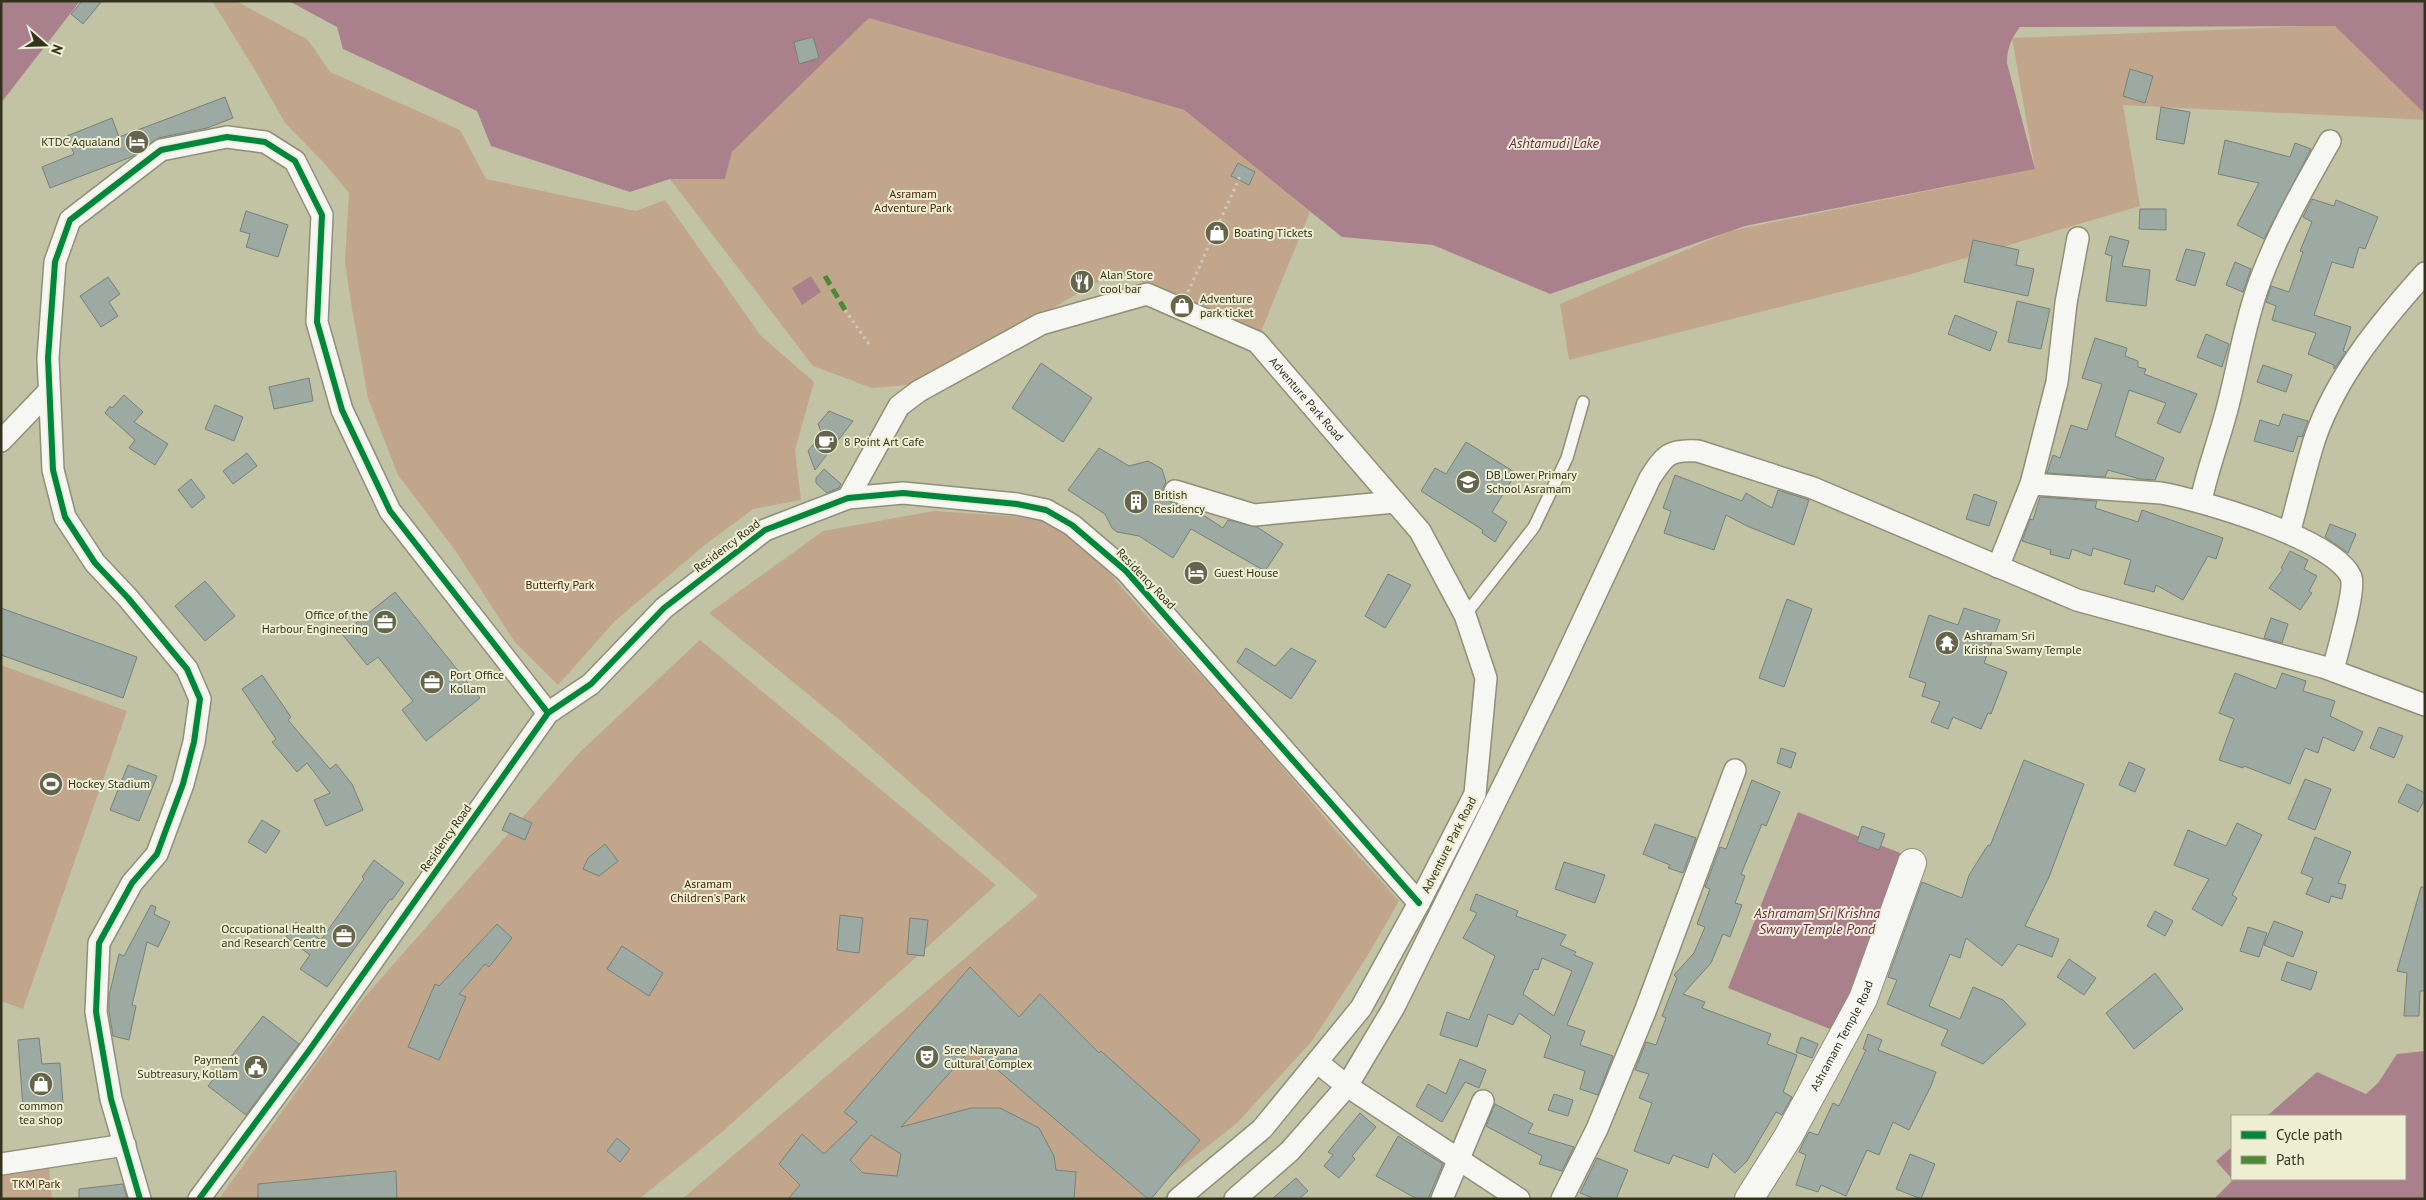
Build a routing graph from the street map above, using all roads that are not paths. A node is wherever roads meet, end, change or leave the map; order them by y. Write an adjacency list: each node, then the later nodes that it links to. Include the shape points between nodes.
1 (2330, 142): 10 (street, via 2294,205 2260,281)
2 (2078, 238): 7 (street, via 2057,382)
3 (2425, 274): 12 (street, via 2359,354 2335,393 2316,437)
4 (49, 391): 6 (street); 17 (street, via 48,358 55,262 70,220 161,150 227,137 265,142 295,161 322,215 317,322 342,410 390,510); 24 (street, via 53,470 65,517 95,563 187,669 200,699 194,742 183,784 157,854 132,884 99,943 96,1012 111,1099)
5 (1583, 402): 14 (lane, via 1567,458 1534,527)
6 (1, 441)
7 (2031, 484): 10 (street, via 2161,492); 13 (street)
8 (1175, 491): 11 (street, via 1254,514)
9 (848, 498): 11 (street, Adventure Park Road, via 899,406 919,391 1041,324 1147,294 1257,342); 17 (street, Residency Road, via 765,530 664,608 591,684); 20 (street, Residency Road, via 903,493 1017,504 1046,510 1072,525 1126,571)
10 (2201, 501): 12 (street)
11 (1395, 502): 14 (street, Adventure Park Road, via 1420,531)
12 (2289, 534): 15 (street, via 2320,549 2344,567 2352,578)
13 (1998, 567): 15 (street, via 2077,600); 22 (street, via 1813,488 1698,451 1680,450 1669,454 1650,478 1443,910 1394,1007)
14 (1465, 615): 20 (street, Adventure Park Road, via 1486,678 1475,794)
15 (2333, 670): 16 (street)
16 (2425, 705)
17 (548, 713): 29 (street, Residency Road, via 314,1044)
18 (1735, 770): 34 (street, via 1646,1009 1597,1129)
19 (1912, 863): 27 (street, Ashramam Temple Road, via 1863,999)
20 (1419, 903): 21 (street, Adventure Park Road, via 1361,1008)
21 (1317, 1062): 22 (street); 30 (street, Adventure Park Road, via 1262,1128)
22 (1347, 1086): 25 (street); 31 (street, via 1290,1151)
23 (1483, 1101): 25 (street)
24 (125, 1145): 26 (street); 28 (street)
25 (1458, 1160): 32 (street); 33 (street)
26 (1, 1164)
27 (1767, 1186): 35 (street, Ashramam Temple Road)
28 (140, 1199)
29 (199, 1199)
30 (1178, 1199)
31 (1235, 1199)
32 (1442, 1199)
33 (1519, 1199)
34 (1562, 1199)
35 (1748, 1199)

